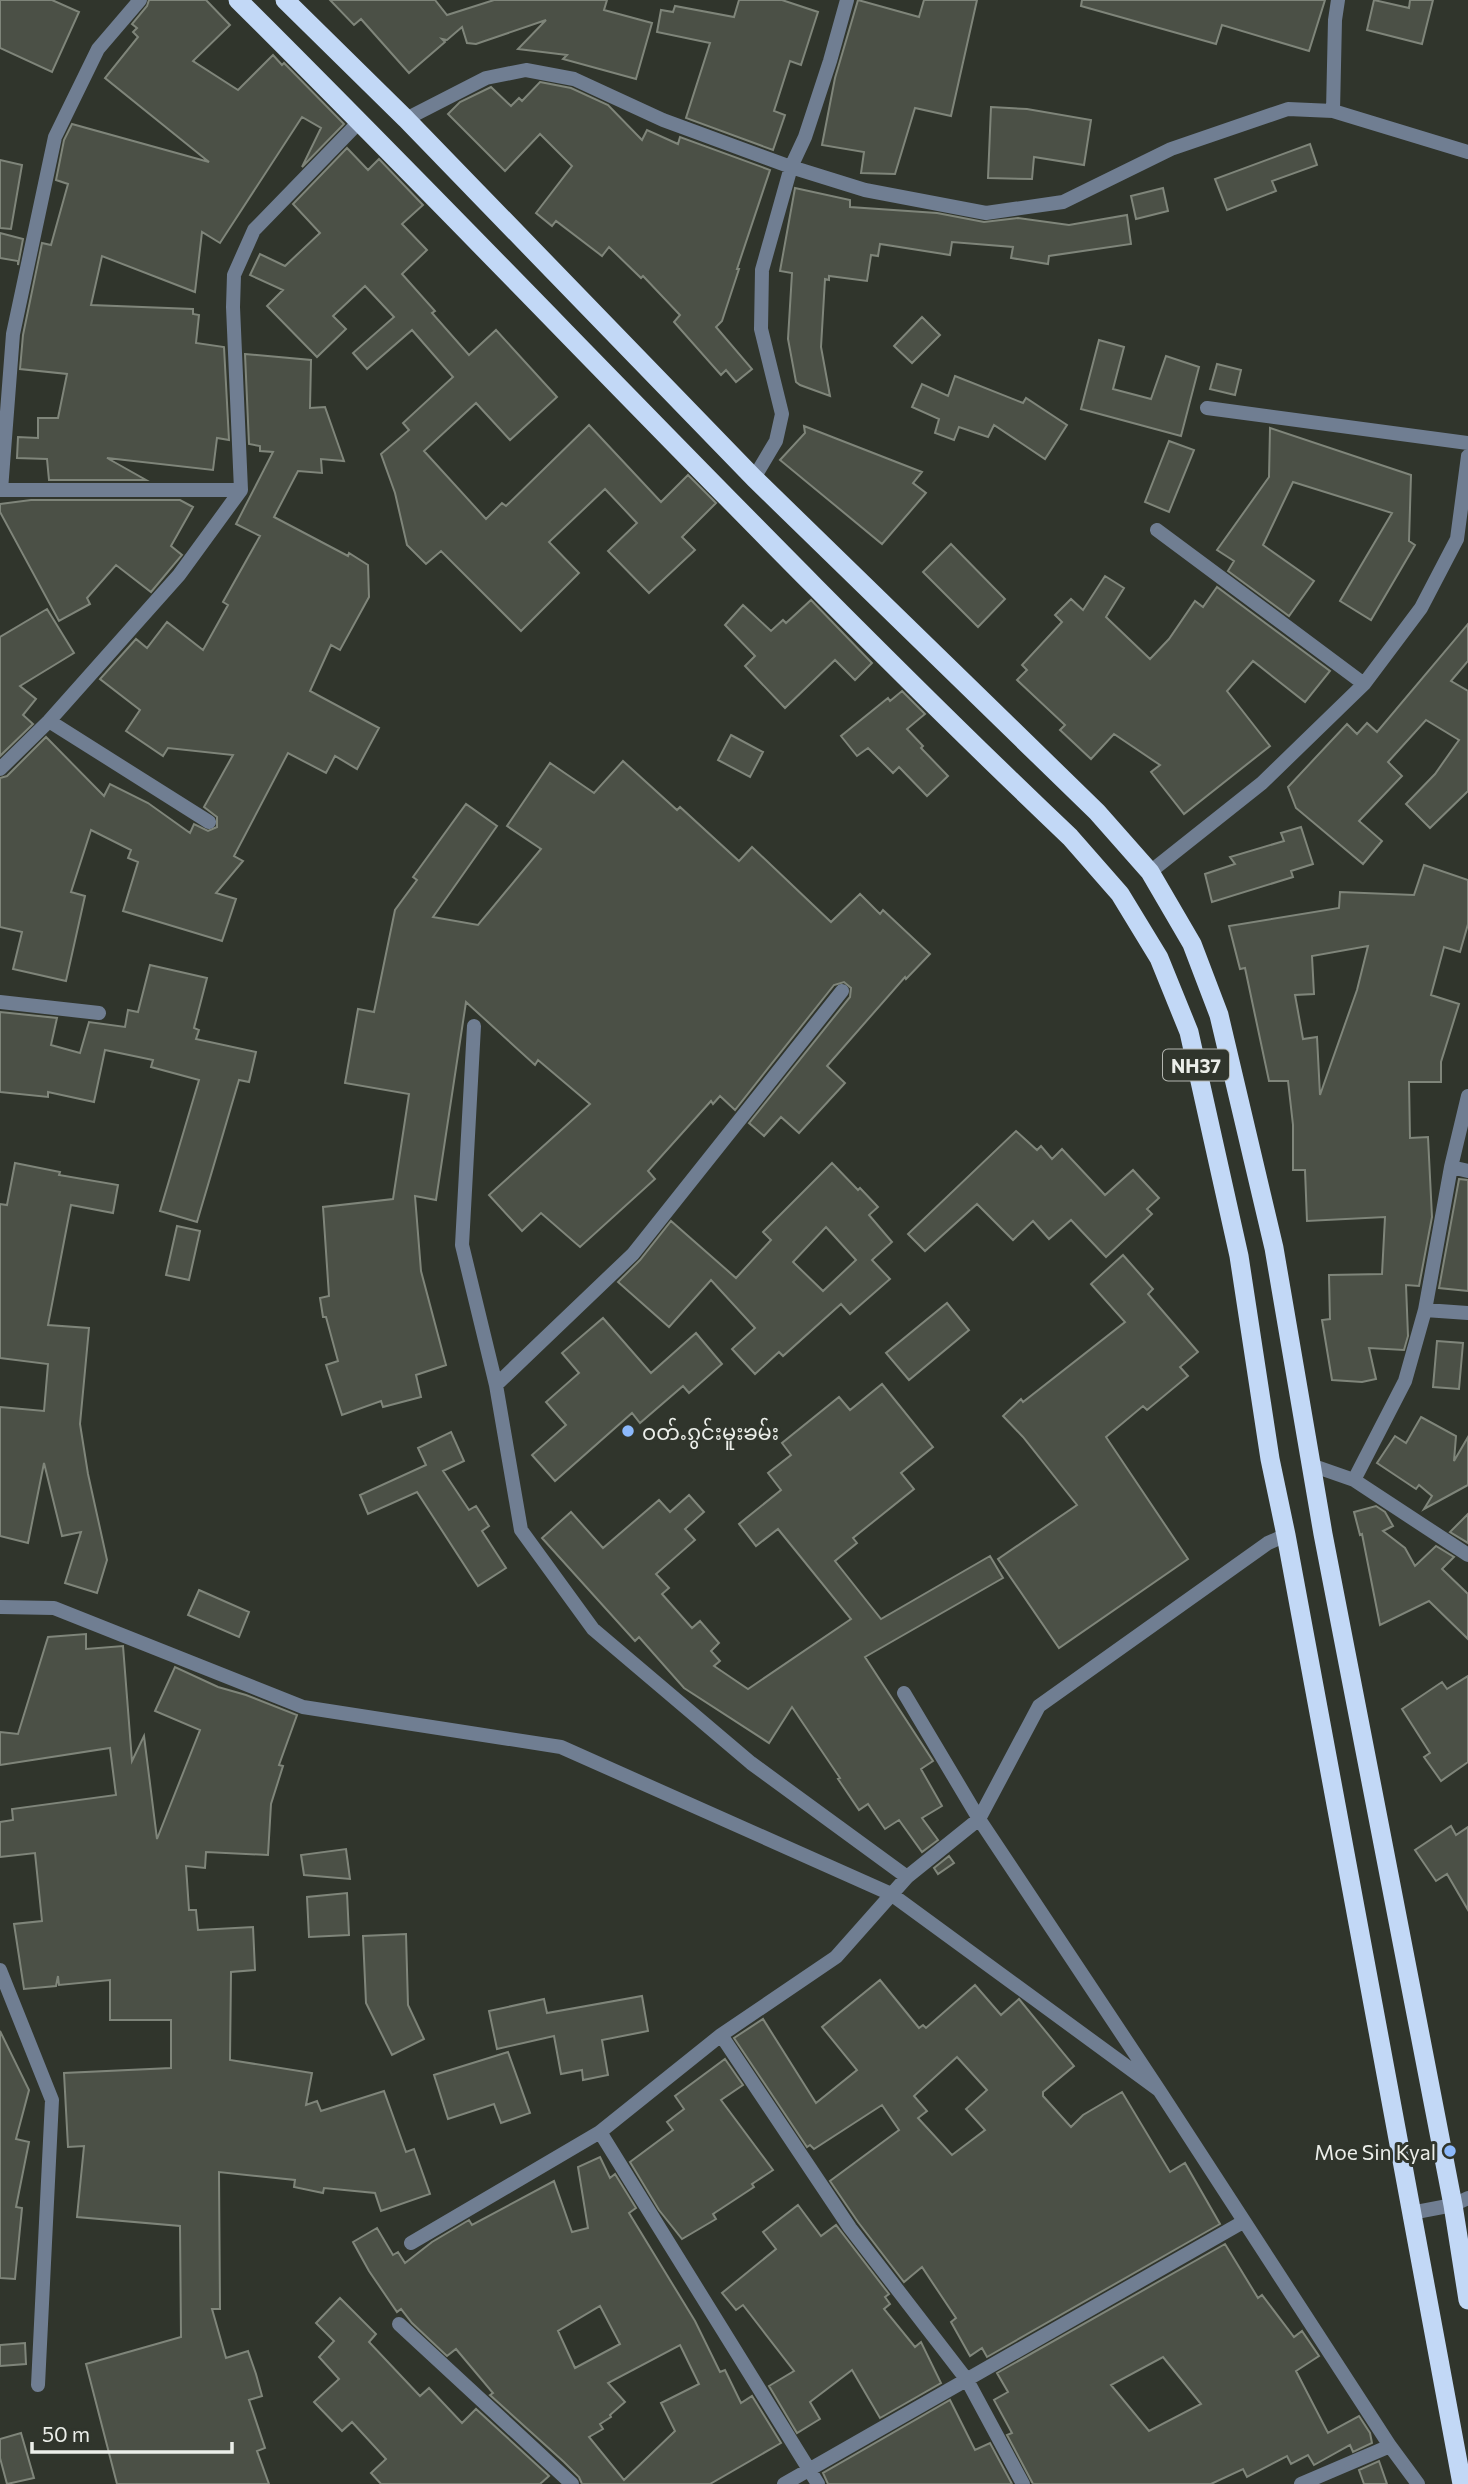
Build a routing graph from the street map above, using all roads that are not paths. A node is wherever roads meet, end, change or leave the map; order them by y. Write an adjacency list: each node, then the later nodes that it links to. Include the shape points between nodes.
1 (140, 0): 15 (street, via 98,49 55,138 13,334)
2 (239, 0): 8 (highway, NH37)
3 (285, 0): 7 (highway, NH37)
4 (847, 0): 10 (street, via 831,61)
5 (1338, 0): 6 (street)
6 (1333, 111): 9 (street); 10 (street, via 1288,109 1171,149 1063,202 986,213 865,190)
7 (406, 119): 10 (street, via 486,78 526,70 574,79 663,120); 14 (highway, NH37)
8 (360, 121): 16 (street, via 254,230 234,275); 35 (highway, NH37, via 732,505 1070,837 1120,894 1159,958 1189,1032 1239,1256)
9 (1468, 152)
10 (791, 167): 14 (street, via 762,270 761,330 782,414 776,441)
11 (1207, 408): 12 (street)
12 (1468, 443)
13 (1468, 456): 18 (street, via 1457,539 1421,608)
14 (754, 478): 22 (highway, NH37, via 1097,812)
15 (0, 490): 16 (street)
16 (241, 490): 19 (street, via 179,575)
17 (1157, 530): 18 (street)
18 (1364, 684): 22 (street, via 1262,783)
19 (49, 721): 20 (street); 21 (street)
20 (0, 769)
21 (209, 822)
22 (1150, 872): 33 (highway, NH37, via 1192,944 1219,1015 1273,1248)
23 (842, 991): 32 (street, via 633,1254)
24 (0, 1002): 25 (street)
25 (99, 1013)
26 (474, 1026): 32 (street, via 462,1245)
27 (1468, 1096): 28 (street)
28 (1451, 1167): 29 (street); 30 (street)
29 (1468, 1171)
30 (1425, 1310): 31 (street); 34 (street, via 1405,1381)
31 (1468, 1314)
32 (496, 1385): 40 (street, via 521,1530 593,1629 751,1763)
33 (1311, 1465): 34 (street); 46 (highway, NH37)
34 (1354, 1480): 36 (street)
35 (1286, 1535): 39 (street, via 1268,1543 1039,1706); 47 (highway, NH37)
36 (1468, 1555)
37 (0, 1607): 41 (street, via 54,1608 303,1707 561,1747)
38 (904, 1693): 39 (street)
39 (979, 1819): 40 (street); 44 (street)
40 (908, 1877): 41 (street)
41 (891, 1894): 43 (street, via 836,1957); 44 (street)
42 (0, 1970): 53 (street, via 52,2100)
43 (721, 2035): 45 (street); 52 (street, via 850,2228)
44 (1159, 2090): 48 (street)
45 (600, 2132): 49 (street); 55 (street)
46 (1460, 2202): 47 (street); 50 (highway, NH37)
47 (1410, 2213): 62 (highway, NH37)
48 (1243, 2222): 52 (street); 54 (street)
49 (411, 2243)
50 (1468, 2300)
51 (399, 2323): 56 (street)
52 (967, 2380): 55 (street); 59 (street)
53 (38, 2385)
54 (1390, 2446): 60 (street); 61 (street)
55 (809, 2470): 57 (street); 58 (street)
56 (572, 2484)
57 (784, 2484)
58 (818, 2484)
59 (1023, 2484)
60 (1301, 2484)
61 (1418, 2484)
62 (1462, 2484)

